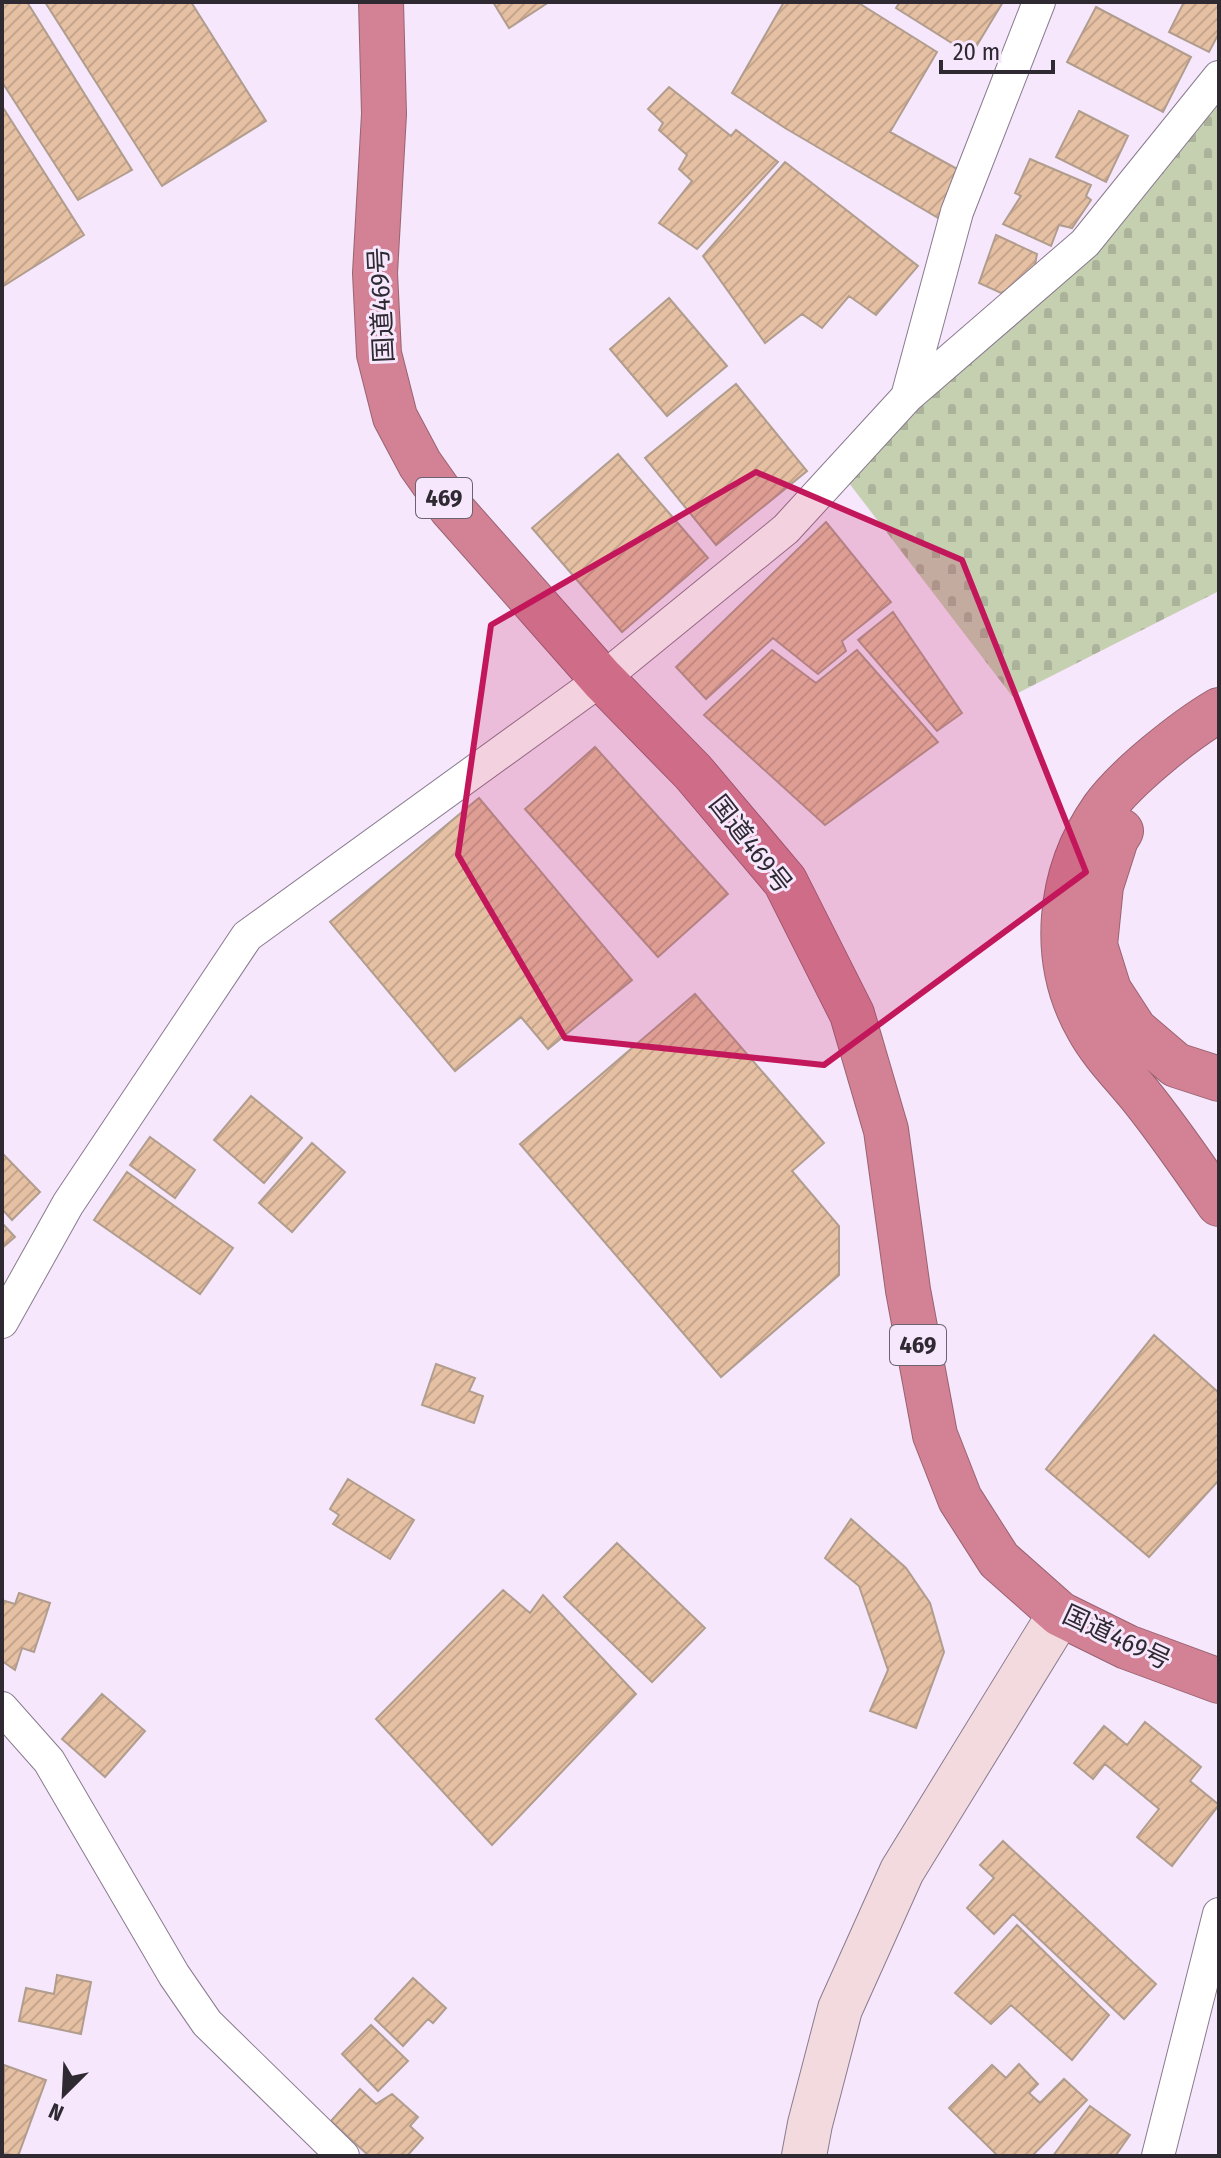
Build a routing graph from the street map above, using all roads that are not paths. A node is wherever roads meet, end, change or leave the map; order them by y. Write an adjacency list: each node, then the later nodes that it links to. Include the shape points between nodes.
1 (381, 2): 5 (highway, 国道469号 / 469, via 384,114 375,273 379,354 395,417 451,508)
2 (1039, 2): 4 (street, via 957,212)
3 (1219, 77): 4 (street, via 1085,243)
4 (907, 397): 5 (street, via 786,529)
5 (602, 679): 10 (street, via 247,936 68,1204); 11 (highway, 国道469号 / 469, via 693,772 785,881 852,1014 886,1130 935,1435 960,1499 999,1560)
6 (1219, 710): 9 (highway, via 1150,761 1103,808 1081,849 1065,899 1063,942 1068,981 1088,1029)
7 (1219, 736): 8 (highway, via 1146,793 1116,839 1101,886 1095,945 1109,990 1135,1030 1176,1065)
8 (1219, 1079)
9 (1219, 1204)
10 (2, 1322)
11 (1060, 1614): 12 (highway, 国道469号 / 469, via 1127,1647); 16 (street, via 902,1871 840,2009)
12 (1219, 1681)
13 (2, 1708): 15 (street, via 49,1761 207,2023)
14 (1219, 1914): 17 (street)
15 (343, 2156)
16 (804, 2156)
17 (1158, 2156)

